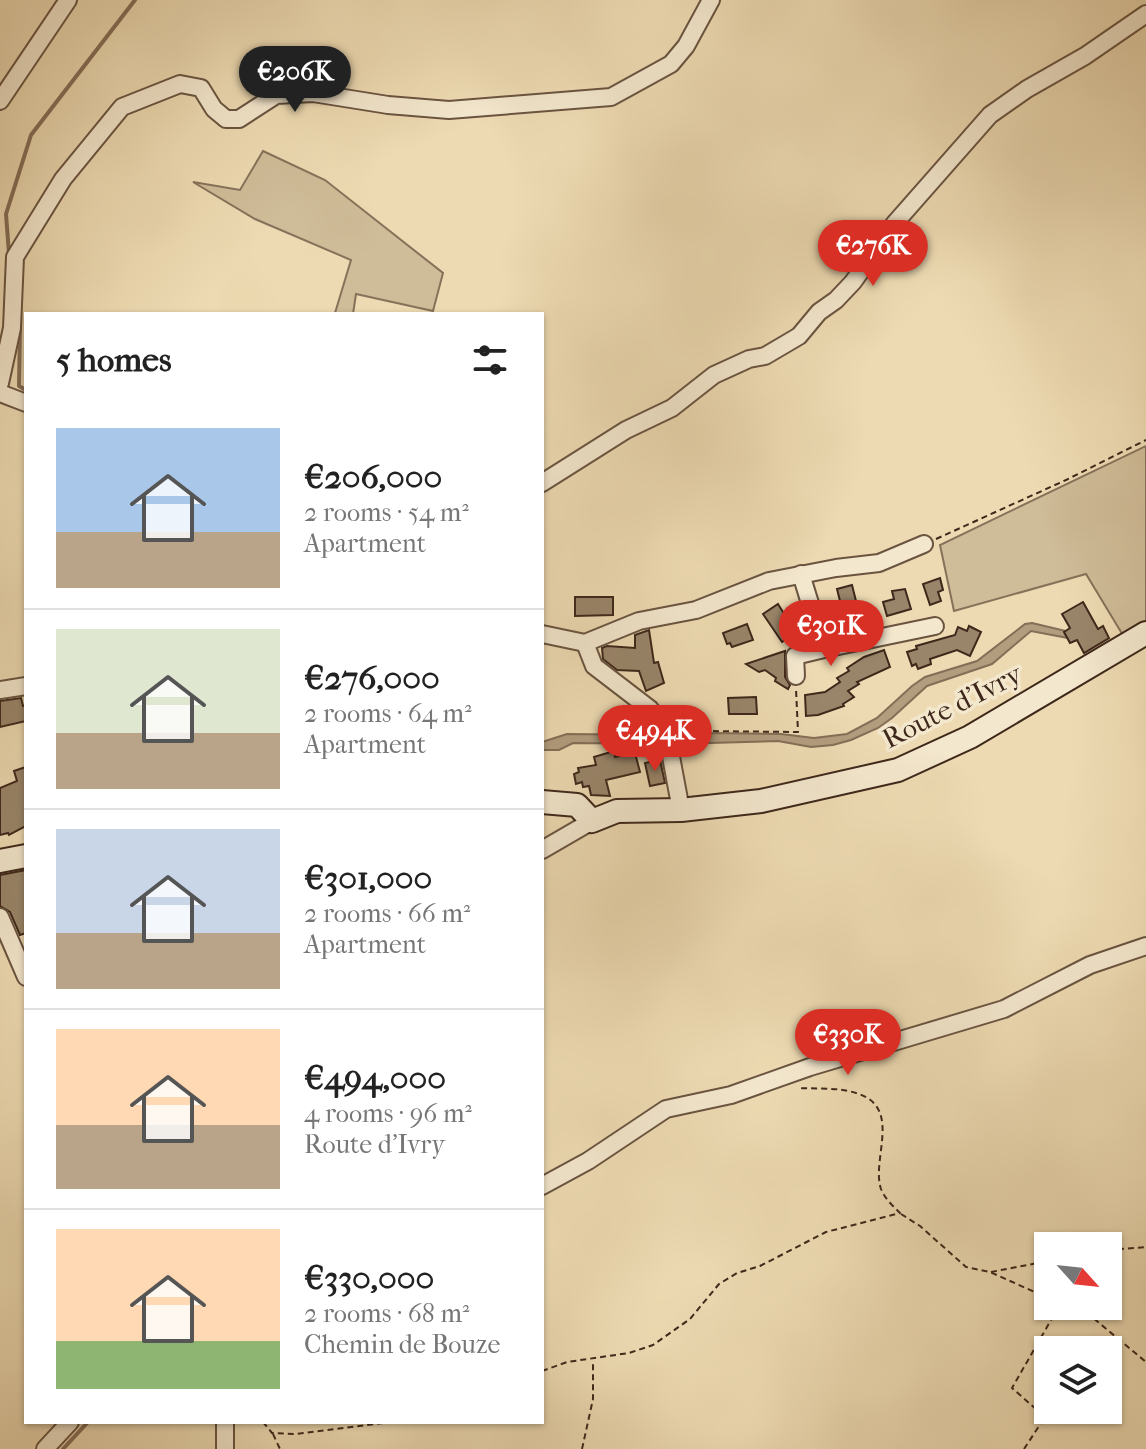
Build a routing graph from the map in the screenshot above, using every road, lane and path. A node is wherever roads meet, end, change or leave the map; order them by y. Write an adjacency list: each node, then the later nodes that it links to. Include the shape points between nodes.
1 (68, 0): 4 (street)
2 (711, 0): 5 (street, via 671,64 611,97 449,110 313,93 276,95 239,119 226,119 201,88 180,84 122,107 63,179 15,257 12,328)
3 (1146, 14): 9 (street, via 990,115 900,216 853,282 799,336 714,375 672,408)
4 (0, 101)
5 (0, 383)
6 (0, 393): 7 (street)
7 (24, 402)
8 (1146, 440): 10 (path)
9 (544, 482)
10 (924, 544): 11 (street, via 879,563)
11 (801, 574): 15 (street, via 696,610 639,621); 16 (street)
12 (935, 626): 16 (street)
13 (1146, 633): 23 (main road, Route d'Ivry, via 970,737 898,770 796,795)
14 (544, 634): 15 (street)
15 (585, 643): 21 (street, via 594,666 650,709)
16 (824, 649): 17 (street, via 795,656)
17 (796, 676): 20 (path, via 798,732)
18 (24, 686): 19 (street)
19 (0, 690)
20 (688, 731): 21 (street)
21 (668, 736): 23 (street)
22 (544, 802): 24 (main road, via 577,805)
23 (681, 810): 24 (main road, Route d'Ivry, via 617,811)
24 (592, 821): 25 (street)
25 (544, 849)
26 (24, 856): 27 (main road)
27 (0, 861)
28 (0, 917): 30 (street)
29 (1146, 946): 32 (street, via 1090,965 1004,1009 731,1095 666,1109)
30 (24, 973)
31 (799, 1088): 33 (path, via 845,1090 874,1104 883,1135 879,1180)
32 (544, 1185)
33 (900, 1213): 37 (path, via 966,1267); 41 (path, via 826,1232 737,1273 719,1284 668,1337)
34 (1146, 1247): 35 (path)
35 (1122, 1249)
36 (1034, 1264): 37 (path)
37 (990, 1272): 38 (path)
38 (1034, 1292)
39 (1051, 1320): 53 (path, via 1012,1388 1045,1417)
40 (1096, 1320): 42 (path)
41 (593, 1360): 43 (path); 52 (path, via 593,1399)
42 (1146, 1362)
43 (544, 1370)
44 (68, 1424): 49 (street)
45 (225, 1424): 50 (street)
46 (265, 1424): 48 (path)
47 (376, 1424): 48 (path)
48 (272, 1433): 51 (path)
49 (45, 1449)
50 (225, 1449)
51 (280, 1449)
52 (582, 1449)
53 (1024, 1449)

